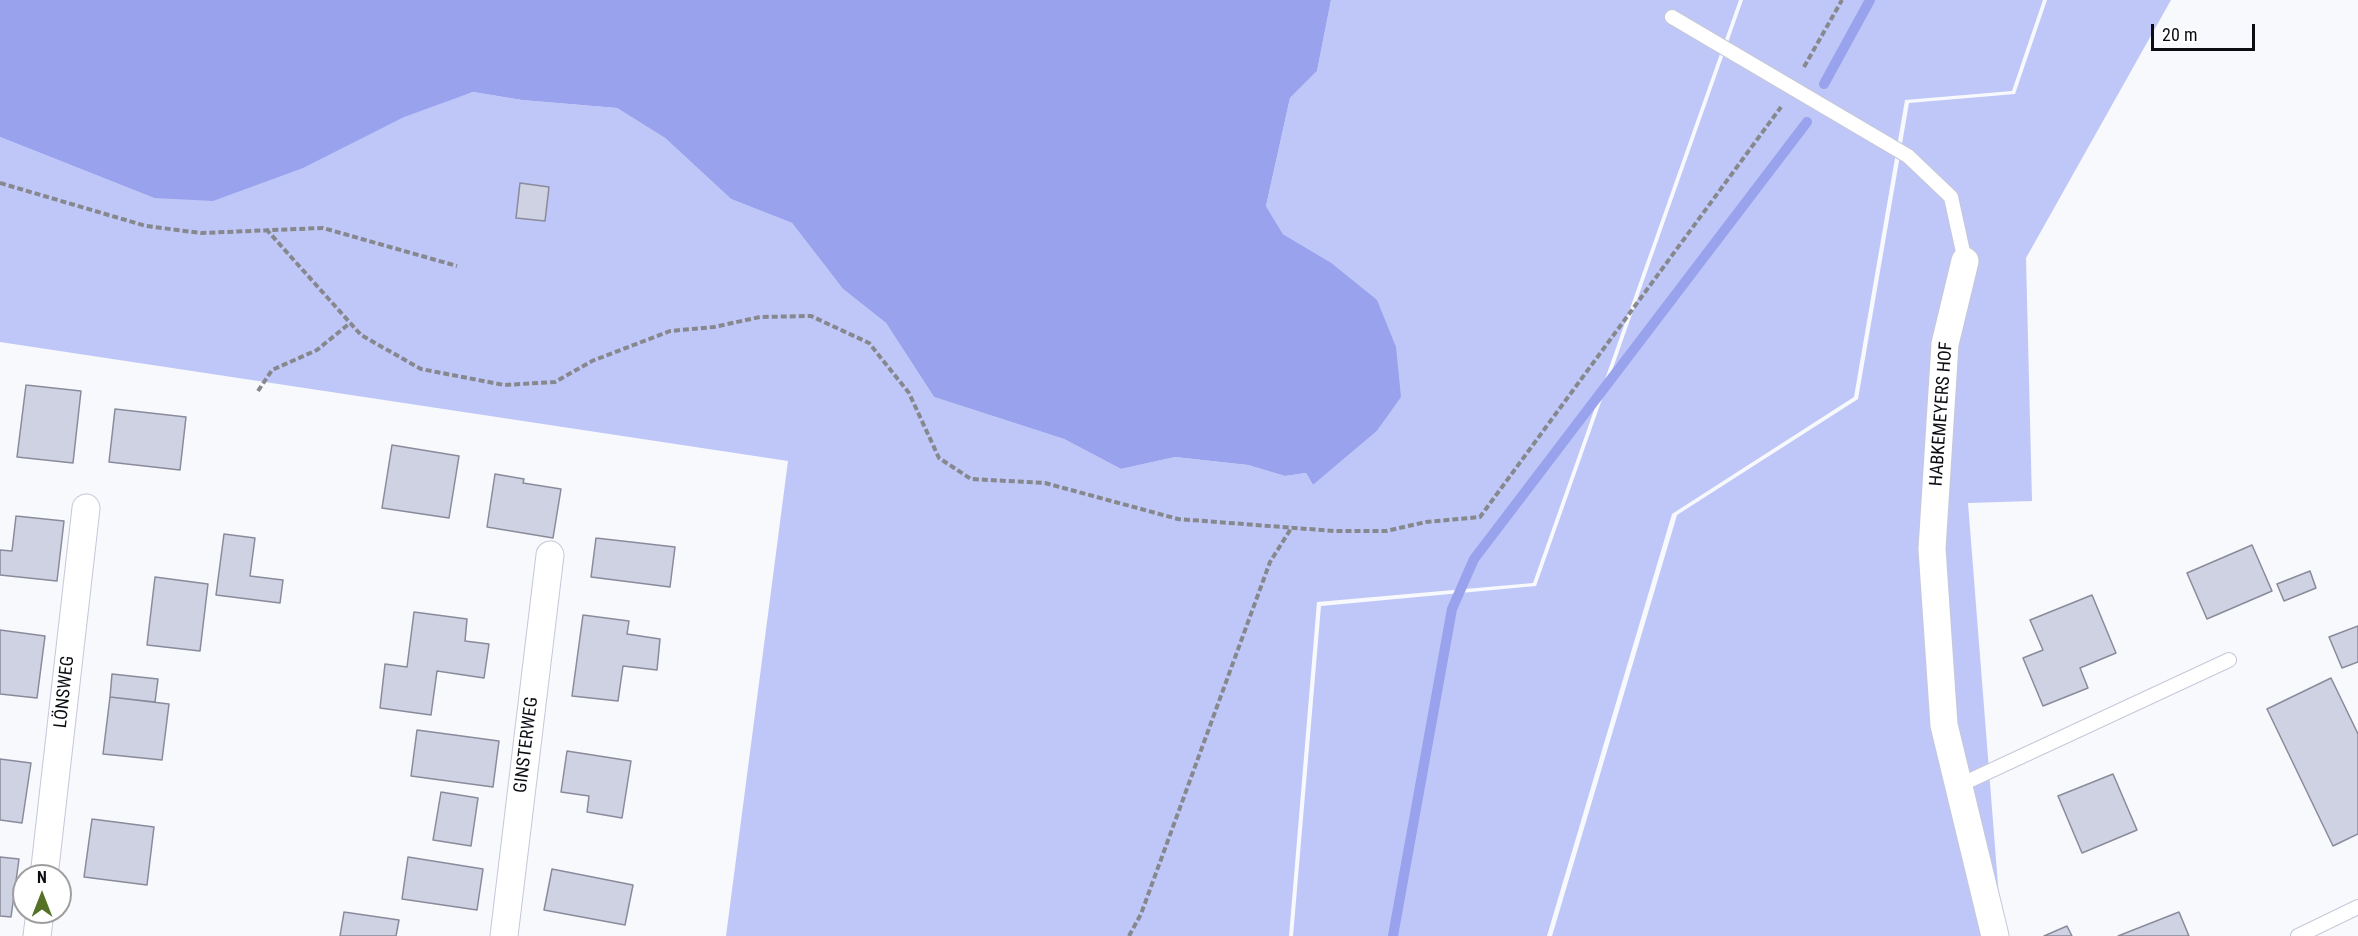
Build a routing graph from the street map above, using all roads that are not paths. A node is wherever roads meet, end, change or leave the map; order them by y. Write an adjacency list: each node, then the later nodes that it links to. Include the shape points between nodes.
1 (1672, 17): 2 (lane, HABKEMEYERS HOF, via 1908,156 1951,197)
2 (1965, 261): 6 (street, HABKEMEYERS HOF, via 1945,344 1932,549 1944,725)
3 (86, 508): 7 (street, LÖNSWEG)
4 (550, 555): 9 (street, GINSTERWEG)
5 (2229, 660): 6 (lane)
6 (1960, 785): 10 (street, HABKEMEYERS HOF)
7 (45, 864)
8 (2358, 907): 11 (lane)
9 (504, 936)
10 (1995, 936)
11 (2298, 936)

